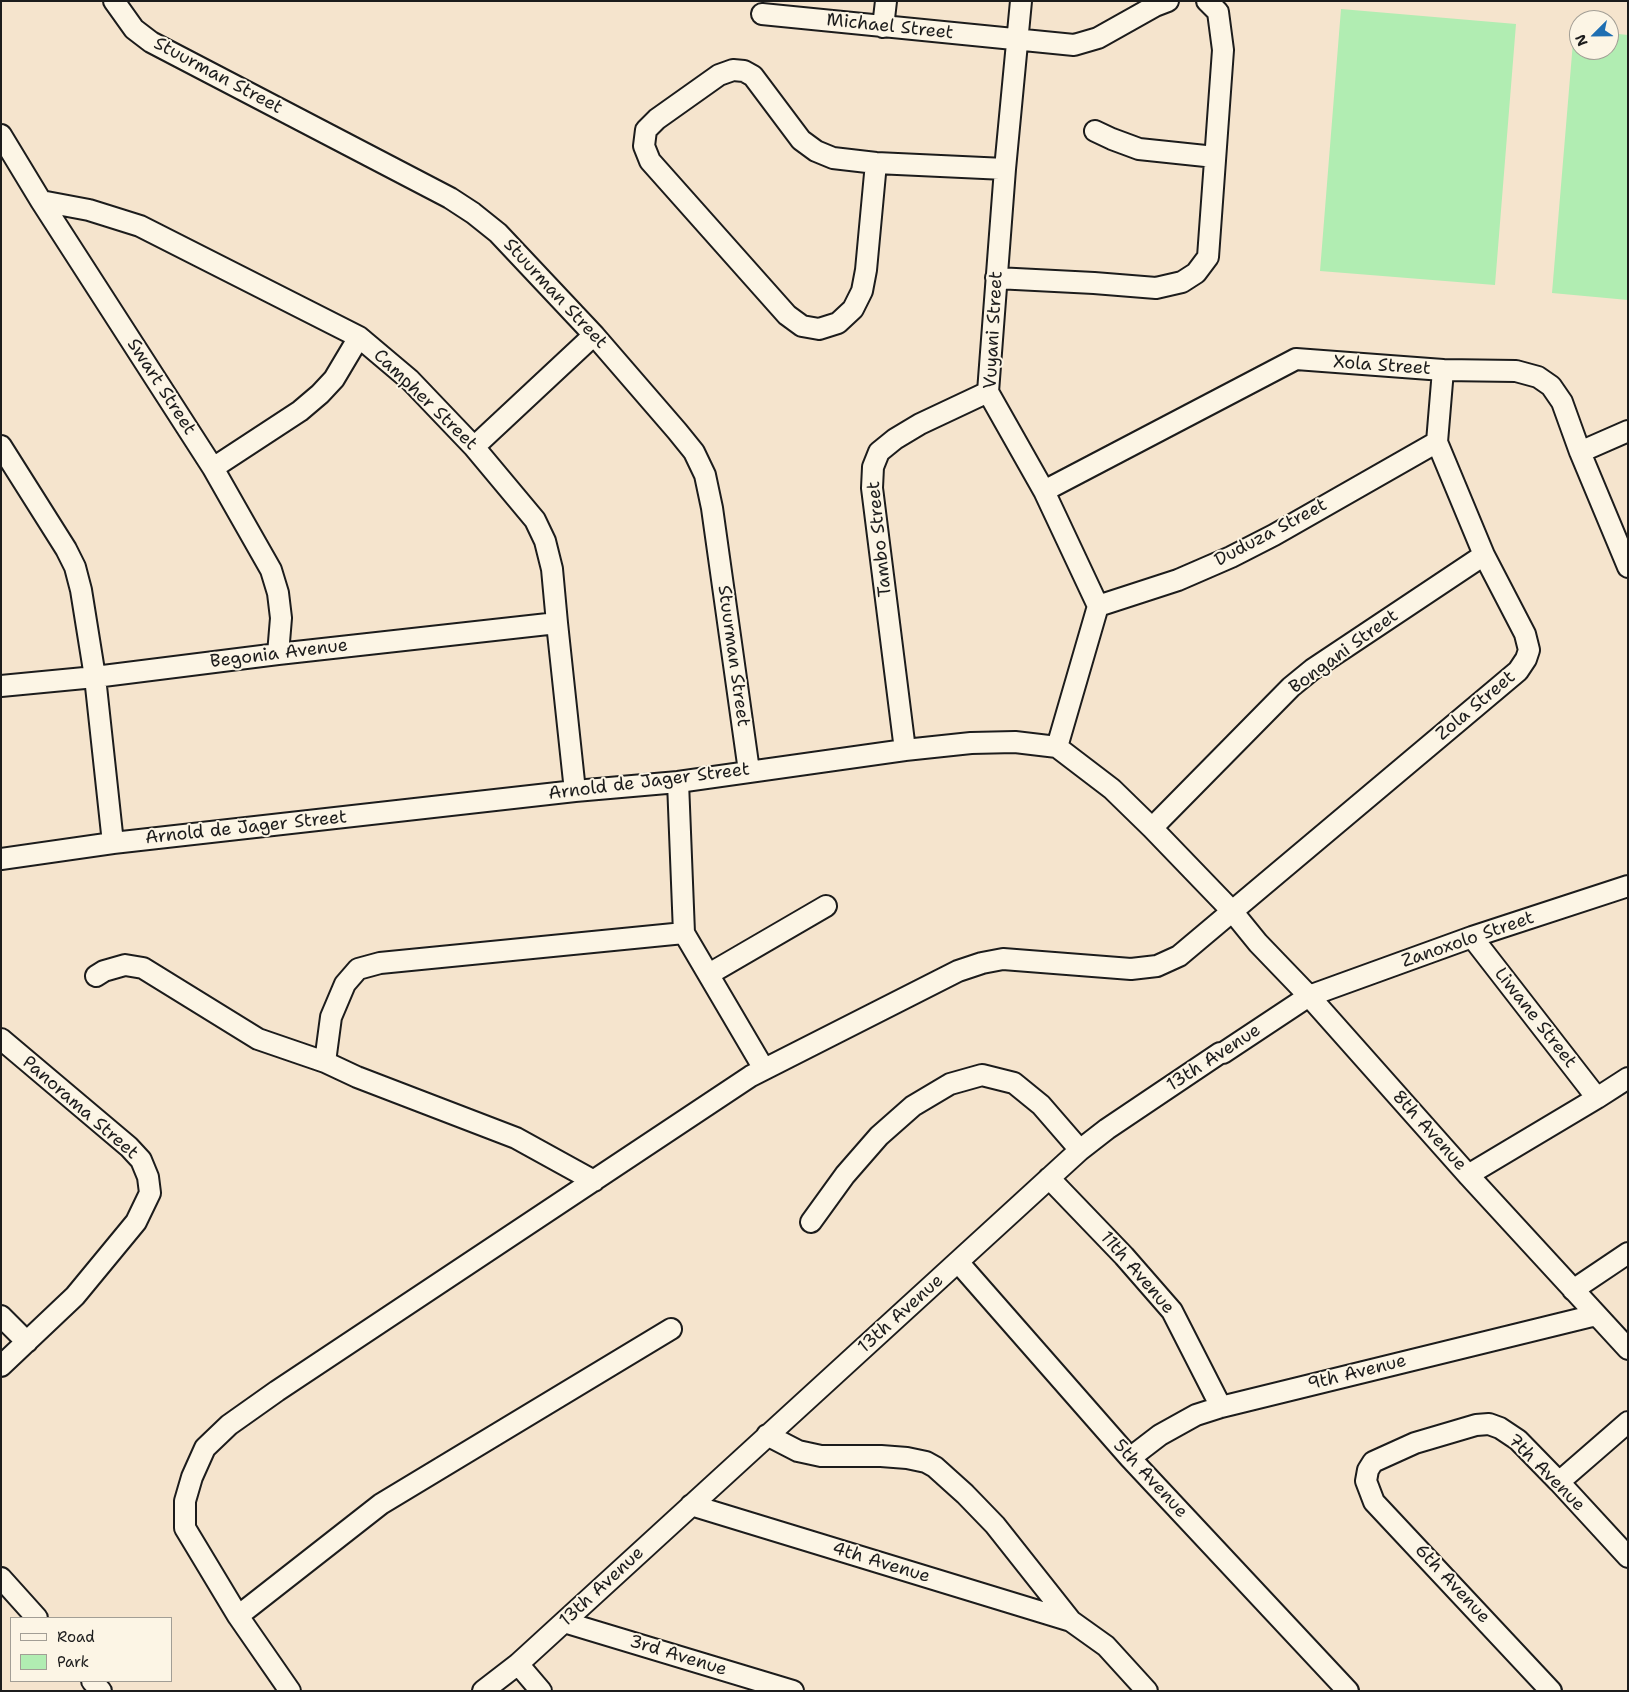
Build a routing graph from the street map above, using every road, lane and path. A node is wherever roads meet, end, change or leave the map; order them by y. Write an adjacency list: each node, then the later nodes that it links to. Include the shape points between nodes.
1 (114, 1): 16 (street, Stuurman Street, via 134,29 151,42 473,213 498,233)
2 (886, 1): 7 (street)
3 (1021, 1): 8 (street, Vuyani Street)
4 (1168, 1): 8 (street, Michael Street, via 1098,38 1074,45)
5 (1207, 1): 11 (street, via 1218,12 1223,50)
6 (762, 14): 7 (street, Michael Street)
7 (883, 27): 8 (street, Michael Street)
8 (1018, 39): 13 (street, Vuyani Street)
9 (1095, 131): 11 (street, via 1139,149)
10 (1, 135): 14 (street, Swart Street)
11 (1215, 157): 15 (street, via 1208,257 1196,273 1182,282 1156,288)
12 (876, 163): 12 (street, via 833,158 816,151 801,140 753,76 733,70 719,75 657,119 646,130 644,146 650,160 787,315 802,326 819,329 838,323 853,310 862,291); 13 (street)
13 (1005, 169): 15 (street, Vuyani Street)
14 (41, 201): 17 (street, Campher Street, via 89,210 140,226); 25 (street, Swart Street)
15 (996, 278): 19 (street, Vuyani Street)
16 (594, 335): 23 (street); 36 (street, Stuurman Street, via 694,452 705,475)
17 (359, 337): 23 (street, Campher Street, via 410,380); 25 (street, via 334,379 320,394 300,411)
18 (1443, 370): 21 (street, Zola Street); 24 (street, Xola Street, via 1516,371 1538,377 1551,386 1562,402); 26 (street, Xola Street, via 1296,359)
19 (988, 392): 26 (street, Vuyani Street); 35 (street, Tambo Street, via 895,439 879,452 873,467 872,488)
20 (1628, 431): 24 (street)
21 (1436, 442): 27 (street, Zola Street); 29 (street, Duduza Street, via 1231,557 1178,580)
22 (1, 446): 32 (street, via 75,567)
23 (474, 447): 30 (street, Campher Street, via 535,520 545,541 552,569)
24 (1580, 452): 28 (street, Xola Street)
25 (212, 468): 31 (street, Swart Street, via 271,570 281,618)
26 (1044, 491): 29 (street, Vuyani Street)
27 (1484, 555): 39 (street, Bongani Street, via 1291,687); 44 (street, Zola Street, via 1526,634 1528,650 1518,671)
28 (1627, 564)
29 (1098, 606): 34 (street)
30 (557, 623): 31 (street, Begonia Avenue); 38 (street, Campher Street)
31 (278, 654): 32 (street, Begonia Avenue)
32 (95, 677): 33 (street, Begonia Avenue); 40 (street)
33 (1, 686)
34 (1057, 747): 35 (street, Arnold de Jager Street, via 1015,742); 39 (street, via 1112,789)
35 (905, 750): 36 (street, Arnold de Jager Street)
36 (749, 771): 37 (street, Arnold de Jager Street)
37 (678, 782): 38 (street, Arnold de Jager Street); 45 (street)
38 (575, 791): 40 (street, Arnold de Jager Street)
39 (1152, 828): 44 (street)
40 (113, 843): 41 (street, Arnold de Jager Street)
41 (1, 859)
42 (1628, 886): 46 (street, Zanoxolo Street)
43 (826, 906): 47 (street)
44 (1232, 911): 49 (street, 8th Avenue); 52 (street, Zola Street, via 1179,956 1157,966 1132,969 1003,959 982,962)
45 (684, 932): 47 (street); 51 (street, via 380,963 358,969 345,984 331,1017)
46 (1472, 937): 49 (street, Zanoxolo Street); 54 (street, Liwane Street)
47 (709, 974): 52 (street)
48 (96, 976): 51 (street, via 125,966 143,968 258,1038)
49 (1309, 996): 55 (street, 13th Avenue); 56 (street, 8th Avenue)
50 (1, 1038): 66 (street, Panorama Street, via 129,1147 141,1160 150,1194 136,1222 75,1296)
51 (325, 1062): 58 (street, via 516,1138)
52 (764, 1069): 58 (street, Zola Street)
53 (1628, 1078): 54 (street)
54 (1597, 1098): 56 (street)
55 (1080, 1150): 57 (street, 13th Avenue); 59 (street, via 1041,1105 1014,1083 982,1075 950,1084 913,1106 879,1136)
56 (1468, 1175): 62 (street, 8th Avenue)
57 (1049, 1178): 61 (street, 13th Avenue); 69 (street, 11th Avenue, via 1172,1311)
58 (594, 1181): 78 (street, Zola Street, via 277,1391 229,1425 205,1448 185,1501 185,1528)
59 (811, 1222)
60 (1628, 1253): 62 (street)
61 (958, 1262): 71 (street, 13th Avenue); 72 (street, 5th Avenue)
62 (1573, 1290): 63 (street, 8th Avenue)
63 (1596, 1315): 67 (street, 8th Avenue); 69 (street, 9th Avenue)
64 (1, 1316): 66 (street)
65 (671, 1329): 78 (street, via 381,1504)
66 (27, 1342): 68 (street, Panorama Street)
67 (1628, 1349)
68 (1, 1366)
69 (1221, 1407): 72 (street, 9th Avenue, via 1196,1414)
70 (1628, 1422): 74 (street)
71 (767, 1435): 75 (street, 13th Avenue); 80 (street, 4th Avenue, via 798,1451 821,1456 907,1458 935,1467 995,1526)
72 (1130, 1458): 88 (street, 5th Avenue)
73 (1368, 1470): 74 (street, 7th Avenue, via 1373,1462 1415,1443 1489,1424 1518,1440); 89 (street, 6th Avenue, via 1366,1481 1374,1502)
74 (1559, 1482): 76 (street, 7th Avenue)
75 (691, 1505): 80 (street, 4th Avenue); 81 (street, 13th Avenue)
76 (1628, 1557)
77 (1, 1578): 79 (street)
78 (238, 1616): 83 (street, Zola Street)
79 (36, 1617)
80 (1072, 1621): 87 (street, 4th Avenue, via 1106,1646)
81 (564, 1622): 82 (street, 13th Avenue); 86 (street, 3rd Avenue)
82 (518, 1664): 84 (street, 13th Avenue); 85 (street)
83 (290, 1691)
84 (483, 1691)
85 (541, 1691)
86 (793, 1691)
87 (1147, 1691)
88 (1348, 1691)
89 (1551, 1691)

